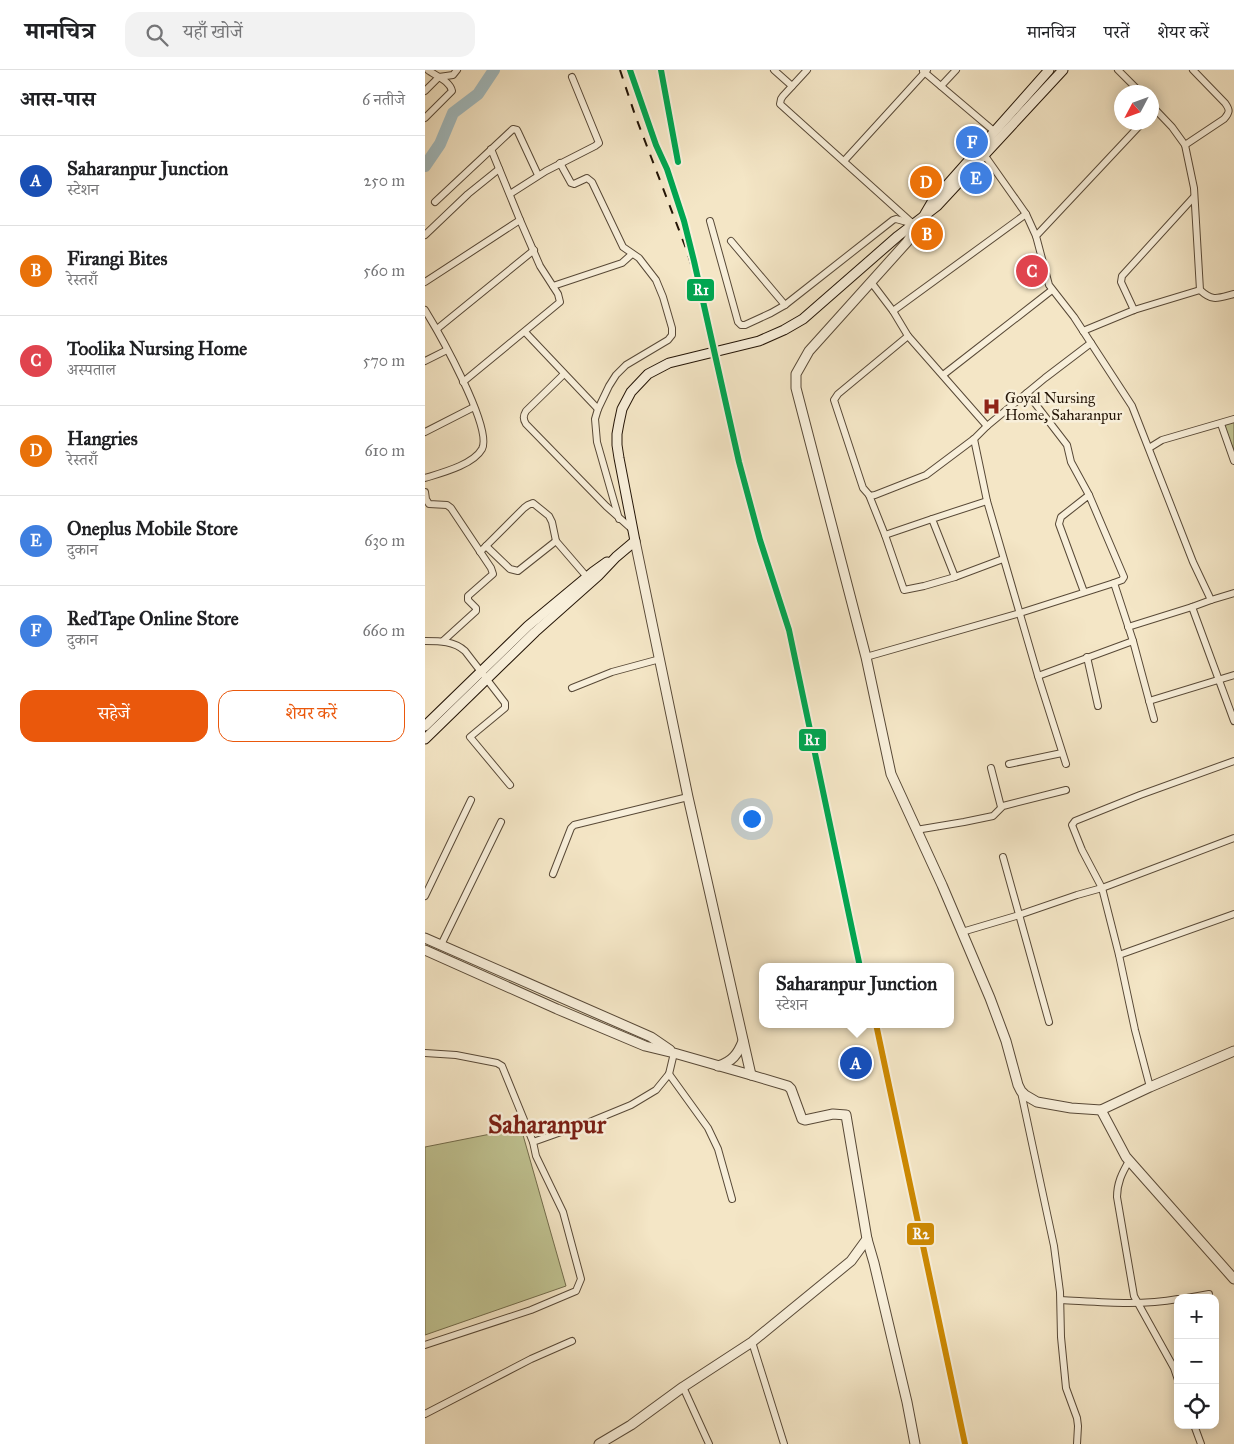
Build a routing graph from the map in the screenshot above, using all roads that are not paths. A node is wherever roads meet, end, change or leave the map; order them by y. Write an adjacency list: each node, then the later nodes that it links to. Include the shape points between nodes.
1 (428, 70): 11 (street)
2 (457, 70): 11 (street)
3 (774, 70): 14 (street)
4 (807, 70): 14 (street)
5 (957, 70): 15 (street)
6 (1049, 70): 20 (street)
7 (1063, 70): 23 (street)
8 (1118, 70): 13 (street)
9 (1193, 70): 21 (street, via 1225,103 1229,113)
10 (924, 71): 15 (street); 24 (street)
11 (439, 77): 16 (street); 18 (street, via 449,84 452,91)
12 (572, 77): 25 (street, via 599,143)
13 (1133, 85)
14 (792, 86): 24 (street, via 780,104)
15 (941, 86): 20 (street)
16 (425, 91)
17 (1159, 114): 21 (street)
18 (425, 118)
19 (1135, 130): 36 (street)
20 (995, 132): 23 (street)
21 (1185, 145): 29 (street)
22 (491, 149): 26 (street); 27 (street, via 512,130 517,130); 30 (street)
23 (982, 152): 31 (street); 34 (street)
24 (844, 161): 34 (street)
25 (560, 164): 27 (street); 39 (street, via 571,183 589,179 620,242)
26 (499, 169): 28 (street); 35 (street)
27 (538, 175): 28 (street)
28 (510, 194): 32 (street)
29 (1193, 198): 44 (street); 48 (street, via 1122,276 1121,282)
30 (435, 202)
31 (1026, 214): 36 (street); 49 (street)
32 (520, 220): 38 (street); 40 (street)
33 (710, 221): 46 (street, via 738,322 745,325)
34 (914, 224): 41 (street, via 907,242); 46 (street, via 893,220); 77 (street, via 792,326 759,340 669,363 643,378 626,401 617,434)
35 (425, 235)
36 (1036, 236): 43 (street)
37 (731, 241): 46 (street)
38 (533, 250): 42 (street); 50 (street)
39 (632, 254): 42 (street, via 622,263); 62 (street, via 656,280 673,328 672,335 625,365 609,386)
40 (425, 282)
41 (871, 282): 49 (street); 98 (street, via 809,351 796,374 796,388)
42 (553, 286): 52 (street, via 560,302)
43 (1052, 290): 51 (street); 58 (street)
44 (1200, 290): 45 (street, via 1212,298); 48 (street)
45 (1234, 294)
46 (785, 305)
47 (425, 310): 50 (street)
48 (1134, 310): 51 (street)
49 (893, 312): 53 (street)
50 (437, 329): 55 (street)
51 (1083, 331): 54 (street)
52 (525, 332): 57 (street); 59 (street)
53 (908, 336): 58 (street); 72 (street, via 834,400 863,488)
54 (1091, 343): 60 (street); 68 (street, via 1132,406)
55 (447, 350): 56 (street); 59 (street)
56 (425, 361)
57 (564, 374): 62 (street); 75 (street, via 526,411 524,420)
58 (943, 375): 65 (street)
59 (463, 382): 61 (street)
60 (1027, 394): 65 (street); 73 (street, via 1067,446 1071,462)
61 (473, 407): 66 (street); 70 (street, via 480,420 484,440 480,452 450,470)
62 (598, 409): 75 (street, via 595,420 597,442)
63 (1234, 419): 64 (street)
64 (1221, 424): 68 (street, via 1162,440); 69 (street)
65 (987, 426): 67 (street)
66 (425, 432)
67 (974, 439): 72 (street, via 926,475); 74 (street)
68 (1149, 448): 90 (street)
69 (1234, 461)
70 (425, 478)
71 (425, 492): 82 (street, via 429,504 451,508)
72 (869, 495): 78 (street)
73 (1089, 495): 87 (street, via 1124,577); 88 (street, via 1059,520)
74 (987, 501): 76 (street); 84 (street)
75 (619, 519): 77 (street)
76 (933, 519): 78 (street); 86 (street)
77 (633, 530): 80 (street)
78 (885, 535): 86 (street, via 904,590)
79 (555, 540): 81 (street, via 518,571 510,569); 81 (street, via 549,516 533,503); 85 (street)
80 (635, 541): 83 (street); 99 (street)
81 (486, 546): 82 (street)
82 (481, 552): 95 (street, via 493,574 468,596 476,611)
83 (616, 557): 85 (street); 100 (street)
84 (1003, 559): 86 (street); 92 (street)
85 (587, 576): 100 (street, via 529,626)
86 (955, 577)
87 (1114, 583): 88 (street); 93 (street)
88 (1084, 592): 92 (street)
89 (1234, 593): 90 (street)
90 (1211, 600): 91 (street)
91 (1192, 607): 93 (street); 103 (street)
92 (1020, 613): 98 (street); 102 (street)
93 (1128, 627): 96 (street)
94 (425, 641): 95 (street)
95 (443, 641): 100 (street, via 465,651)
96 (1133, 641): 97 (street); 105 (street)
97 (1087, 657): 102 (street); 106 (street)
98 (866, 658): 122 (street, via 891,774)
99 (659, 659): 104 (street, via 611,672); 118 (street)
100 (483, 675): 109 (street); 110 (street); 116 (street, via 505,706 471,738)
101 (1234, 675): 103 (street)
102 (1038, 676): 111 (street)
103 (1219, 680): 105 (street); 108 (street)
104 (572, 688)
105 (1149, 700): 107 (street)
106 (1098, 706)
107 (1154, 719)
108 (1234, 721)
109 (425, 726)
110 (425, 739)
111 (1062, 754): 113 (street); 114 (street)
112 (1234, 761): 126 (street, via 1073,823 1082,850)
113 (1009, 764)
114 (1066, 764)
115 (991, 768): 120 (street)
116 (510, 785)
117 (1066, 790): 120 (street)
118 (689, 797): 125 (street, via 574,825); 136 (street)
119 (471, 800): 127 (street)
120 (1001, 807): 122 (street, via 993,816)
121 (501, 822): 132 (street)
122 (917, 830): 130 (street)
123 (1234, 838): 126 (street)
124 (1003, 857): 129 (street)
125 (553, 874)
126 (1102, 888): 129 (street); 134 (street)
127 (425, 896)
128 (1234, 914): 134 (street)
129 (1019, 915): 130 (street); 135 (street)
130 (962, 932): 144 (street, via 1003,1032)
131 (425, 938): 132 (street)
132 (441, 944): 139 (street, via 651,1037)
133 (425, 950): 139 (street, via 636,1043)
134 (1119, 955): 143 (street)
135 (1049, 1022)
136 (743, 1041): 140 (street, via 734,1058); 142 (street)
137 (1234, 1051): 143 (street)
138 (425, 1053): 146 (street, via 456,1055 502,1066)
139 (674, 1053): 140 (street); 141 (street)
140 (718, 1066): 142 (street)
141 (669, 1074): 146 (street, via 656,1090 631,1104); 148 (street, via 708,1128 718,1149)
142 (751, 1075): 149 (street, via 788,1086 802,1119 846,1115)
143 (1151, 1087): 145 (street)
144 (1021, 1091): 145 (street, via 1037,1102); 152 (street, via 1054,1246)
145 (1101, 1110): 147 (street)
146 (533, 1142): 156 (street, via 563,1212 581,1279 576,1291 531,1310)
147 (1129, 1161): 150 (street); 153 (street, via 1120,1175 1117,1197)
148 (732, 1199)
149 (867, 1239): 155 (street, via 851,1261); 164 (street)
150 (1234, 1280)
151 (1174, 1299): 153 (street)
152 (1061, 1300): 153 (street); 165 (street, via 1066,1388 1077,1418)
153 (1137, 1304): 157 (street)
154 (572, 1341): 159 (street)
155 (753, 1342): 158 (street); 163 (street)
156 (425, 1345)
157 (1174, 1370)
158 (683, 1387): 161 (street); 162 (street)
159 (425, 1414)
160 (1196, 1429): 166 (street)
161 (603, 1443)
162 (709, 1444)
163 (784, 1444)
164 (915, 1444)
165 (1077, 1444)
166 (1201, 1444)

